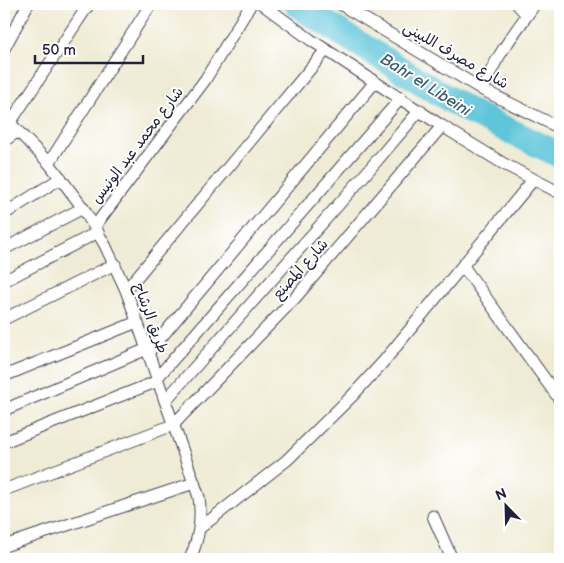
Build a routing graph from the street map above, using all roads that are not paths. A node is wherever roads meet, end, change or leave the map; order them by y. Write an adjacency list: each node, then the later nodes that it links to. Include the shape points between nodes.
1 (28, 4): 10 (street)
2 (88, 4): 16 (street)
3 (151, 4): 20 (street)
4 (251, 4): 26 (street, شارع محمد عبد الونيس, via 205,80)
5 (262, 4): 11 (street)
6 (340, 4): 13 (street, شارع مصرف اللبينى)
7 (518, 4): 9 (street)
8 (535, 4): 9 (street)
9 (527, 15): 13 (street, via 497,60)
10 (4, 49)
11 (326, 50): 12 (street); 31 (street)
12 (375, 82): 14 (street); 34 (street)
13 (483, 90): 18 (street, شارع مصرف اللبينى)
14 (401, 98): 15 (street); 36 (street)
15 (420, 110): 17 (street); 38 (street)
16 (10, 124): 19 (street); 20 (street, طريق الرشاح)
17 (442, 126): 22 (street); 40 (street, شارع المصنع, via 295,298)
18 (560, 128)
19 (4, 141)
20 (49, 163): 21 (street, طريق الرشاح)
21 (61, 178): 24 (street, طريق الرشاح); 25 (street)
22 (533, 180): 23 (street); 29 (street)
23 (560, 193)
24 (83, 208): 26 (street, طريق الرشاح); 27 (street)
25 (4, 214)
26 (96, 229): 28 (street, طريق الرشاح); 30 (street)
27 (4, 248)
28 (114, 264): 31 (street, طريق الرشاح); 32 (street)
29 (463, 266): 37 (street); 45 (street, via 353,395 287,460)
30 (4, 281)
31 (126, 290): 33 (street, طريق الرشاح)
32 (4, 319)
33 (138, 322): 34 (street, طريق الرشاح); 35 (street)
34 (148, 351): 36 (street, طريق الرشاح); 39 (street)
35 (4, 376)
36 (157, 379): 38 (street, طريق الرشاح); 41 (street)
37 (560, 400)
38 (165, 401): 40 (street, طريق الرشاح)
39 (4, 410)
40 (173, 425): 42 (street, طريق الرشاح); 43 (street)
41 (4, 442)
42 (194, 483): 45 (street, طريق الرشاح, via 200,505); 46 (street)
43 (4, 490)
44 (434, 516): 48 (street)
45 (200, 528): 47 (street, طريق الرشاح)
46 (4, 546)
47 (190, 559)
48 (452, 559)

